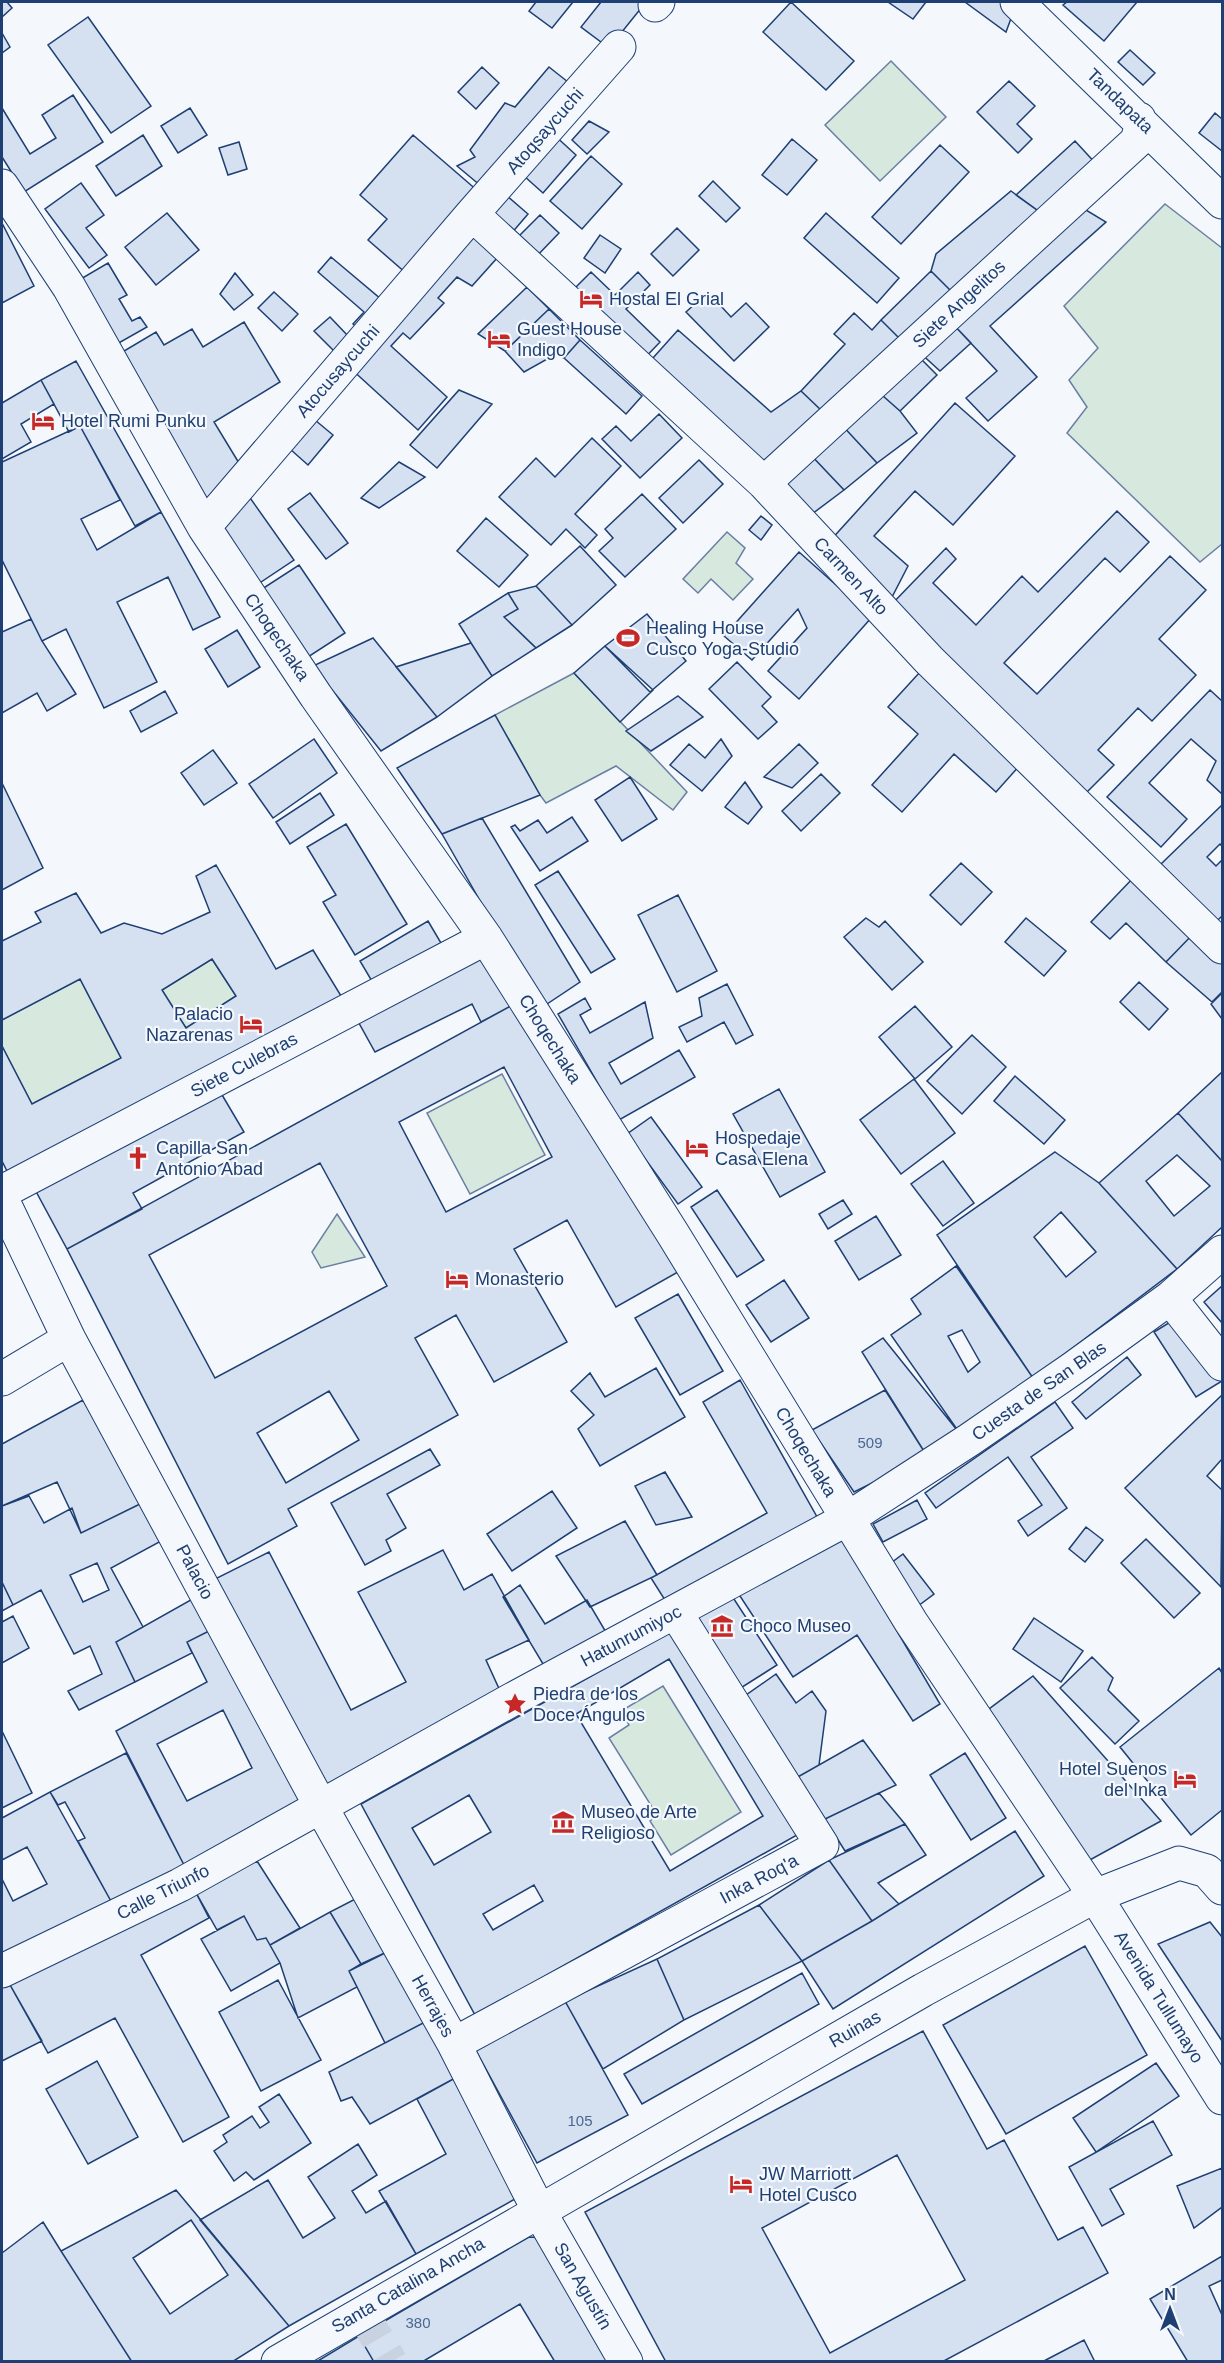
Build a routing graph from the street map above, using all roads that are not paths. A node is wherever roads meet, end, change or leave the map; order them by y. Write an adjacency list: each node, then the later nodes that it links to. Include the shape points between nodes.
1 (1017, 2): 3 (street, Tandapata)
2 (619, 47): 6 (street, Atoqsaycuchi)
3 (1139, 119): 5 (street, Tandapata); 7 (street, Siete Angelitos, via 1137,141)
4 (2, 186): 8 (street, Choqechaka, via 69,287)
5 (1222, 202)
6 (472, 214): 7 (street, Carmen Alto); 8 (street, Atocusaycuchi)
7 (764, 483): 10 (street, Carmen Alto, via 928,660)
8 (204, 527): 9 (street, Choqechaka, via 316,696)
9 (486, 938): 11 (street, Siete Culebras); 18 (street, Choqechaka)
10 (1222, 946)
11 (2, 1192)
12 (2, 1200): 15 (street, Palacio)
13 (1222, 1252): 14 (street, Cuesta de San Blas)
14 (1170, 1298): 16 (street); 18 (street, Cuesta de San Blas, via 969,1440)
15 (69, 1339): 17 (street); 20 (street, Palacio)
16 (1222, 1364)
17 (2, 1379)
18 (847, 1519): 19 (street, Hatunrumiyoc); 22 (street, Choqechaka, via 911,1622)
19 (676, 1613): 20 (street, Hatunrumiyoc); 24 (street, Inka Roq'a, via 822,1845)
20 (320, 1805): 23 (street, Calle Triunfo, via 180,1885); 24 (street, Herrajes)
21 (1222, 1888): 22 (street, Ruinas, via 1207,1871 1179,1863)
22 (1095, 1896): 25 (street, Avenida Tullumayo); 26 (street, Ruinas)
23 (2, 1971)
24 (454, 2044): 26 (street, Herrajes)
25 (1222, 2098)
26 (539, 2211): 27 (street, Santa Catalina Ancha); 28 (street, San Agustín)
27 (278, 2361)
28 (626, 2361)

